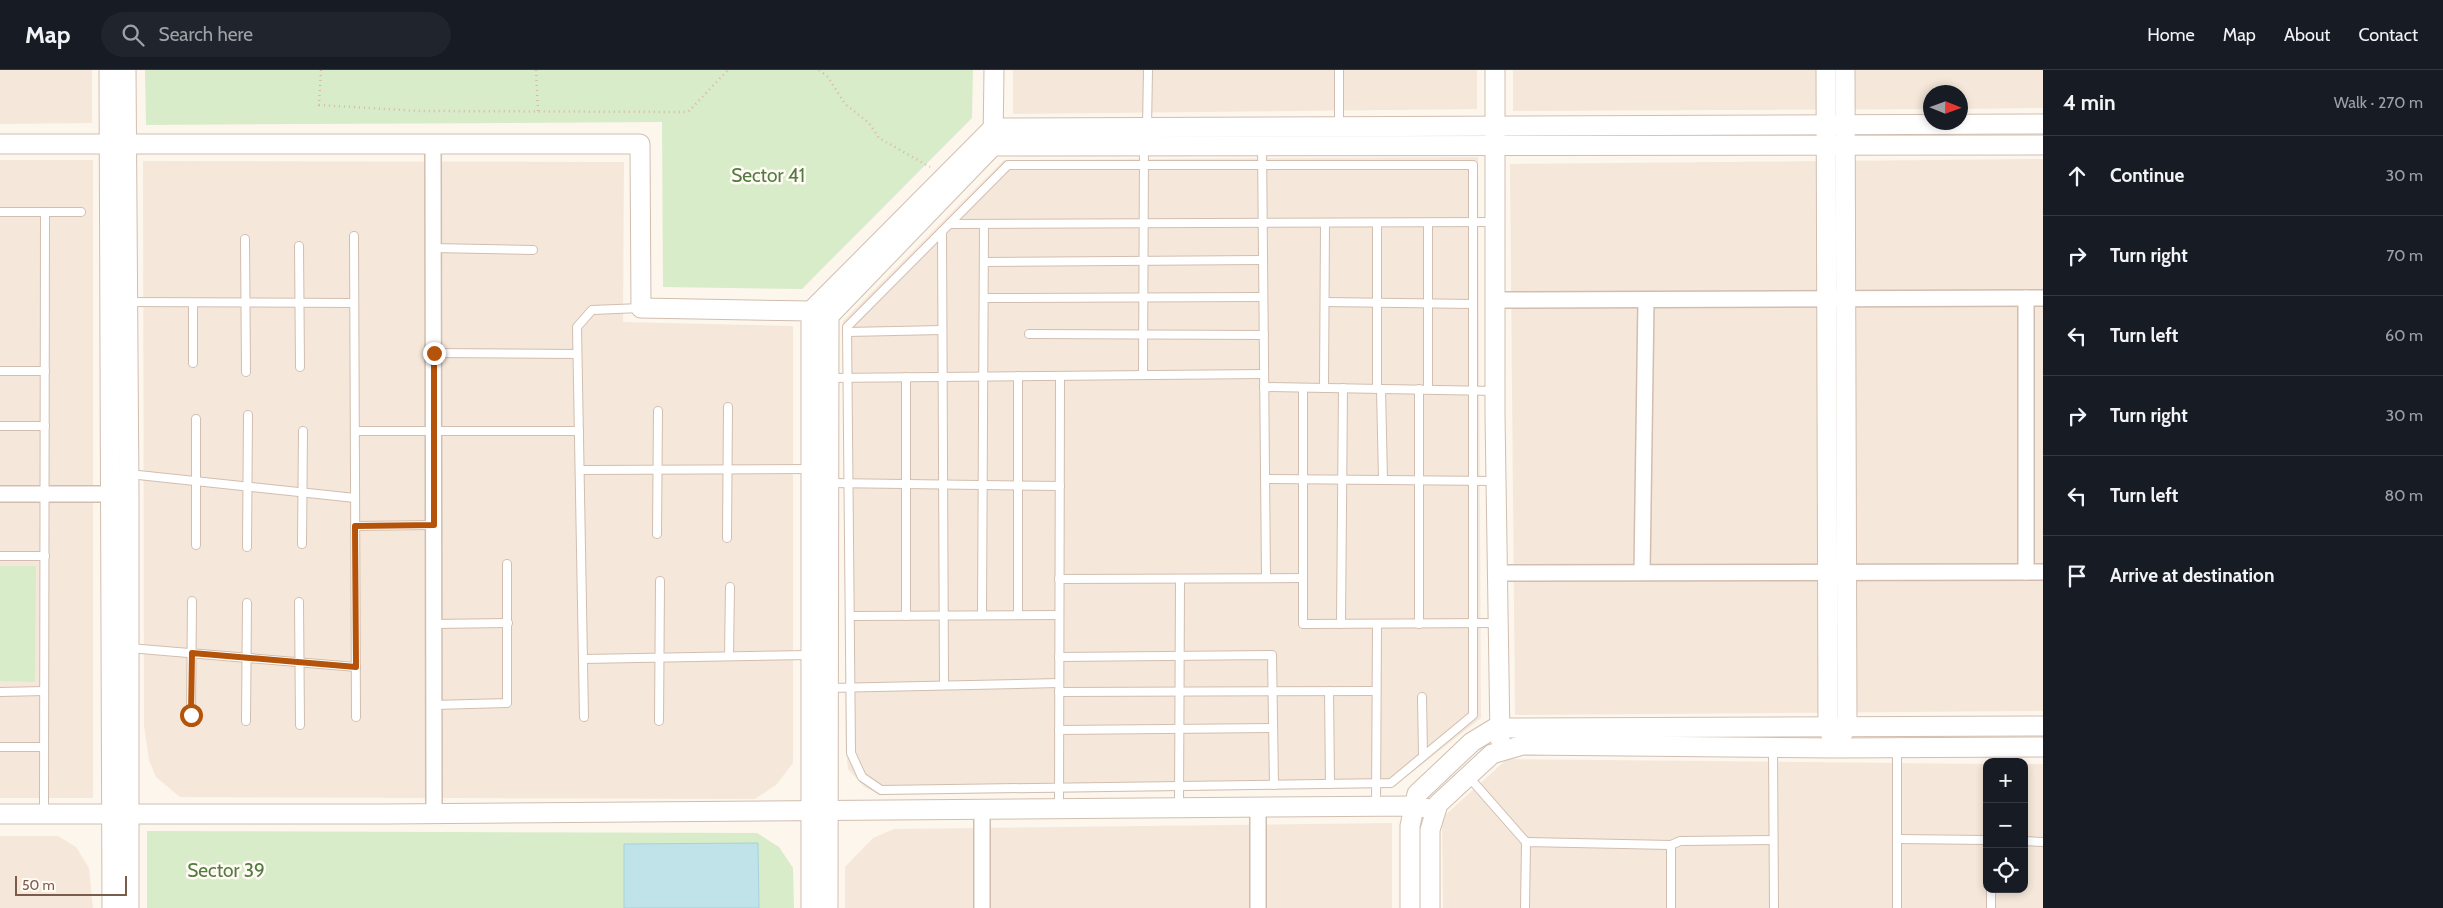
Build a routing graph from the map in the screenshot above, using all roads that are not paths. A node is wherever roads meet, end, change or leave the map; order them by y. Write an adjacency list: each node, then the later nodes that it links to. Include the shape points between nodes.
1 (108, 70): 17 (street)
2 (126, 70): 17 (street)
3 (994, 70): 14 (street)
4 (1148, 70): 15 (lane)
5 (1339, 70): 13 (lane)
6 (1494, 70): 12 (street)
7 (1826, 70): 11 (street)
8 (1845, 70): 9 (street)
9 (1845, 124): 10 (street); 11 (street); 21 (street)
10 (2043, 124)
11 (1826, 125): 12 (street); 20 (street)
12 (1494, 126): 13 (street); 19 (street)
13 (1339, 127): 15 (street)
14 (993, 137): 15 (street); 66 (street, via 946,176); 67 (street)
15 (1146, 137): 23 (street); 24 (lane)
16 (0, 144): 17 (street)
17 (118, 144): 18 (street); 56 (street); 131 (street)
18 (433, 144): 42 (street); 65 (street, via 640,144)
19 (1495, 145): 20 (street); 23 (street); 30 (street)
20 (1826, 145): 21 (street); 52 (street)
21 (1845, 145): 22 (street); 53 (street)
22 (2043, 145)
23 (1262, 146): 25 (lane)
24 (1144, 165): 25 (lane); 31 (lane); 36 (lane, via 1008,165)
25 (1262, 165): 29 (lane, via 1473,165); 32 (lane)
26 (0, 212): 27 (lane)
27 (45, 212): 28 (lane); 77 (lane)
28 (80, 212)
29 (1473, 222): 30 (lane); 35 (lane); 64 (lane)
30 (1495, 222): 54 (street)
31 (1144, 223): 32 (lane); 37 (lane); 44 (lane)
32 (1263, 223): 33 (lane); 45 (lane)
33 (1325, 223): 34 (lane); 57 (lane)
34 (1377, 223): 35 (lane); 62 (lane)
35 (1428, 223): 63 (lane)
36 (950, 224): 37 (lane); 38 (lane)
37 (984, 224): 46 (lane)
38 (942, 232): 68 (lane); 69 (lane, via 847,327)
39 (354, 236): 61 (lane)
40 (245, 239): 59 (lane)
41 (299, 246): 60 (lane)
42 (433, 248): 43 (lane); 73 (street)
43 (533, 250)
44 (1144, 260): 45 (lane); 46 (lane); 47 (lane)
45 (1263, 260): 48 (lane)
46 (984, 262): 49 (lane)
47 (1144, 297): 48 (lane); 49 (lane); 71 (lane)
48 (1263, 297): 72 (lane)
49 (984, 298): 86 (lane)
50 (2026, 298): 51 (street); 53 (street); 146 (street)
51 (2043, 298)
52 (1827, 299): 53 (street); 55 (street); 144 (street)
53 (1846, 299): 145 (street)
54 (1495, 300): 55 (street); 96 (street)
55 (1646, 300): 143 (street)
56 (127, 302): 58 (lane); 111 (street)
57 (1325, 302): 62 (lane); 90 (lane)
58 (193, 303): 59 (lane); 75 (lane)
59 (245, 303): 60 (lane); 79 (lane)
60 (300, 303): 61 (lane); 76 (lane)
61 (354, 303): 104 (lane)
62 (1377, 303): 63 (lane); 92 (lane)
63 (1428, 303): 64 (lane); 93 (lane)
64 (1473, 304): 95 (lane)
65 (641, 308): 66 (street); 74 (lane, via 592,310 577,327)
66 (811, 311): 67 (street); 108 (street)
67 (829, 316): 87 (street)
68 (942, 330): 69 (lane); 85 (lane)
69 (847, 332): 87 (lane)
70 (1029, 334): 71 (lane)
71 (1143, 334): 72 (lane); 81 (lane)
72 (1264, 335): 80 (lane)
73 (434, 353): 74 (lane); 105 (street)
74 (577, 354): 106 (lane)
75 (193, 362)
76 (300, 367)
77 (45, 371): 78 (lane); 102 (lane)
78 (0, 372)
79 (246, 372)
80 (1264, 374): 81 (lane); 88 (lane)
81 (1143, 375): 83 (lane)
82 (1018, 376): 83 (lane); 86 (lane); 125 (lane)
83 (1060, 376): 126 (lane)
84 (906, 377): 85 (lane); 87 (lane); 122 (lane)
85 (942, 377): 86 (lane); 123 (lane)
86 (983, 377): 124 (lane)
87 (838, 378): 120 (street); 121 (lane)
88 (1264, 387): 89 (lane); 112 (lane)
89 (1304, 388): 90 (lane); 113 (lane)
90 (1324, 388): 91 (lane)
91 (1343, 388): 92 (lane); 114 (lane)
92 (1379, 389): 94 (lane); 115 (lane)
93 (1428, 389): 94 (lane); 95 (lane)
94 (1419, 390): 116 (lane)
95 (1473, 390): 96 (lane); 117 (lane)
96 (1495, 390): 119 (street)
97 (728, 407): 107 (lane)
98 (658, 411): 110 (lane)
99 (248, 415): 127 (lane)
100 (196, 419): 118 (lane)
101 (0, 426): 102 (lane)
102 (45, 426): 130 (lane)
103 (303, 431): 128 (lane)
104 (355, 431): 105 (lane); 132 (lane)
105 (433, 431): 106 (lane); 133 (street)
106 (579, 431): 109 (lane)
107 (728, 469): 108 (lane); 110 (lane); 136 (lane)
108 (811, 469): 173 (street)
109 (580, 470): 110 (lane); 179 (lane)
110 (657, 470): 135 (lane)
111 (129, 474): 118 (lane); 131 (street)
112 (1265, 479): 113 (lane); 149 (lane)
113 (1303, 479): 114 (lane); 150 (lane)
114 (1342, 480): 115 (lane); 168 (lane)
115 (1383, 480): 116 (lane)
116 (1418, 480): 117 (lane); 170 (lane)
117 (1473, 480): 119 (lane); 165 (lane)
118 (196, 481): 127 (lane); 138 (lane)
119 (1496, 481): 148 (street)
120 (829, 483): 121 (lane); 184 (street)
121 (848, 484): 122 (lane); 161 (lane)
122 (906, 484): 123 (lane); 162 (lane)
123 (942, 484): 124 (lane); 163 (lane)
124 (982, 485): 125 (lane); 158 (lane)
125 (1018, 486): 126 (lane); 159 (lane)
126 (1060, 486): 151 (lane)
127 (248, 487): 128 (lane); 139 (lane)
128 (302, 493): 132 (lane); 137 (lane)
129 (0, 494): 130 (street)
130 (45, 494): 131 (street); 141 (lane)
131 (120, 494): 171 (street); 232 (street)
132 (355, 498): 134 (lane)
133 (434, 525): 134 (lane); 167 (street)
134 (355, 526): 181 (lane)
135 (658, 534)
136 (728, 538)
137 (302, 544)
138 (196, 545)
139 (247, 547)
140 (0, 556): 141 (lane)
141 (45, 556): 186 (lane)
142 (507, 564): 164 (lane)
143 (1642, 572): 144 (street); 148 (street)
144 (1827, 572): 145 (street); 201 (street)
145 (1847, 572): 146 (street); 202 (street)
146 (2026, 572): 147 (street)
147 (2043, 572)
148 (1497, 573): 166 (street)
149 (1266, 578): 150 (lane); 152 (lane)
150 (1303, 578): 168 (lane, via 1303,624)
151 (1060, 579): 152 (lane); 160 (lane)
152 (1180, 579): 175 (lane)
153 (660, 581): 176 (lane)
154 (730, 587): 174 (lane)
155 (192, 601): 172 (lane)
156 (299, 602): 180 (lane)
157 (247, 603): 178 (lane)
158 (982, 615): 159 (lane); 163 (lane)
159 (1018, 615): 160 (lane)
160 (1059, 615): 177 (lane)
161 (850, 616): 162 (lane); 185 (lane)
162 (906, 616): 163 (lane)
163 (943, 616): 183 (lane)
164 (508, 622): 167 (lane); 194 (lane, via 507,703)
165 (1473, 623): 166 (lane); 170 (lane); 215 (lane, via 1473,715)
166 (1498, 623): 204 (street)
167 (434, 624): 194 (street)
168 (1342, 624): 169 (lane)
169 (1377, 624): 170 (lane); 189 (lane)
170 (1418, 624)
171 (129, 648): 172 (lane); 232 (street)
172 (192, 653): 178 (lane); 195 (lane)
173 (810, 655): 174 (lane); 229 (street)
174 (729, 656): 176 (lane)
175 (1180, 656): 177 (lane); 187 (lane, via 1272,655); 192 (lane)
176 (660, 657): 179 (lane); 199 (lane)
177 (1059, 657): 182 (lane)
178 (246, 658): 180 (lane); 198 (lane)
179 (583, 659): 197 (lane)
180 (300, 662): 181 (lane); 200 (lane)
181 (356, 667): 196 (lane)
182 (1059, 683): 183 (lane); 191 (lane)
183 (944, 685): 185 (lane)
184 (828, 688): 185 (lane); 229 (street)
185 (850, 688): 221 (lane, via 851,753 862,777 882,790)
186 (44, 691): 190 (lane); 209 (lane)
187 (1273, 691): 188 (lane); 192 (lane); 205 (lane)
188 (1329, 691): 189 (lane); 218 (lane)
189 (1376, 691): 217 (lane)
190 (0, 692)
191 (1059, 692): 192 (lane); 207 (lane)
192 (1180, 692): 206 (lane)
193 (1422, 697): 215 (lane)
194 (434, 705): 233 (street)
195 (191, 715)
196 (356, 717)
197 (584, 717)
198 (246, 721)
199 (659, 721)
200 (300, 725)
201 (1828, 726): 202 (street); 204 (street); 212 (street)
202 (1847, 726): 203 (street); 212 (street)
203 (2043, 726)
204 (1500, 727): 214 (street); 222 (street, via 1472,742 1417,794)
205 (1273, 728): 206 (lane); 219 (lane)
206 (1179, 729): 207 (lane); 220 (lane)
207 (1059, 730): 221 (lane)
208 (0, 747): 209 (lane)
209 (44, 747): 231 (lane)
210 (1773, 747): 212 (street); 214 (street, via 1523,745); 235 (lane)
211 (2043, 747): 213 (street)
212 (1835, 748): 213 (street)
213 (1897, 748): 234 (lane)
214 (1500, 752): 216 (street, via 1492,754)
215 (1423, 756): 217 (lane, via 1391,783)
216 (1468, 776): 228 (street, via 1438,804); 238 (lane)
217 (1376, 783): 218 (lane); 223 (lane)
218 (1330, 784): 219 (lane)
219 (1274, 785): 220 (lane)
220 (1179, 786): 221 (lane); 224 (lane)
221 (1059, 788): 226 (lane)
222 (1414, 806): 223 (street); 228 (street); 248 (street, via 1410,826)
223 (1376, 807): 225 (street)
224 (1179, 808): 225 (street); 226 (street)
225 (1258, 808): 247 (street)
226 (1059, 809): 227 (street)
227 (982, 810): 229 (street); 246 (street)
228 (1436, 810): 249 (street, via 1430,830)
229 (819, 811): 233 (street); 244 (street); 245 (street)
230 (0, 814): 231 (street)
231 (44, 814): 232 (street)
232 (120, 814): 233 (street); 242 (street); 243 (street)
233 (434, 814)
234 (1897, 839): 236 (lane); 253 (lane)
235 (1773, 840): 240 (lane, via 1680,841); 252 (lane)
236 (1983, 840)
237 (2028, 841): 239 (lane)
238 (1526, 842): 240 (lane); 250 (lane)
239 (2043, 842)
240 (1671, 845): 251 (lane)
241 (1990, 893): 254 (lane)
242 (112, 908)
243 (129, 908)
244 (811, 908)
245 (828, 908)
246 (982, 908)
247 (1258, 908)
248 (1410, 908)
249 (1430, 908)
250 (1525, 908)
251 (1670, 908)
252 (1774, 908)
253 (1897, 908)
254 (1991, 908)

